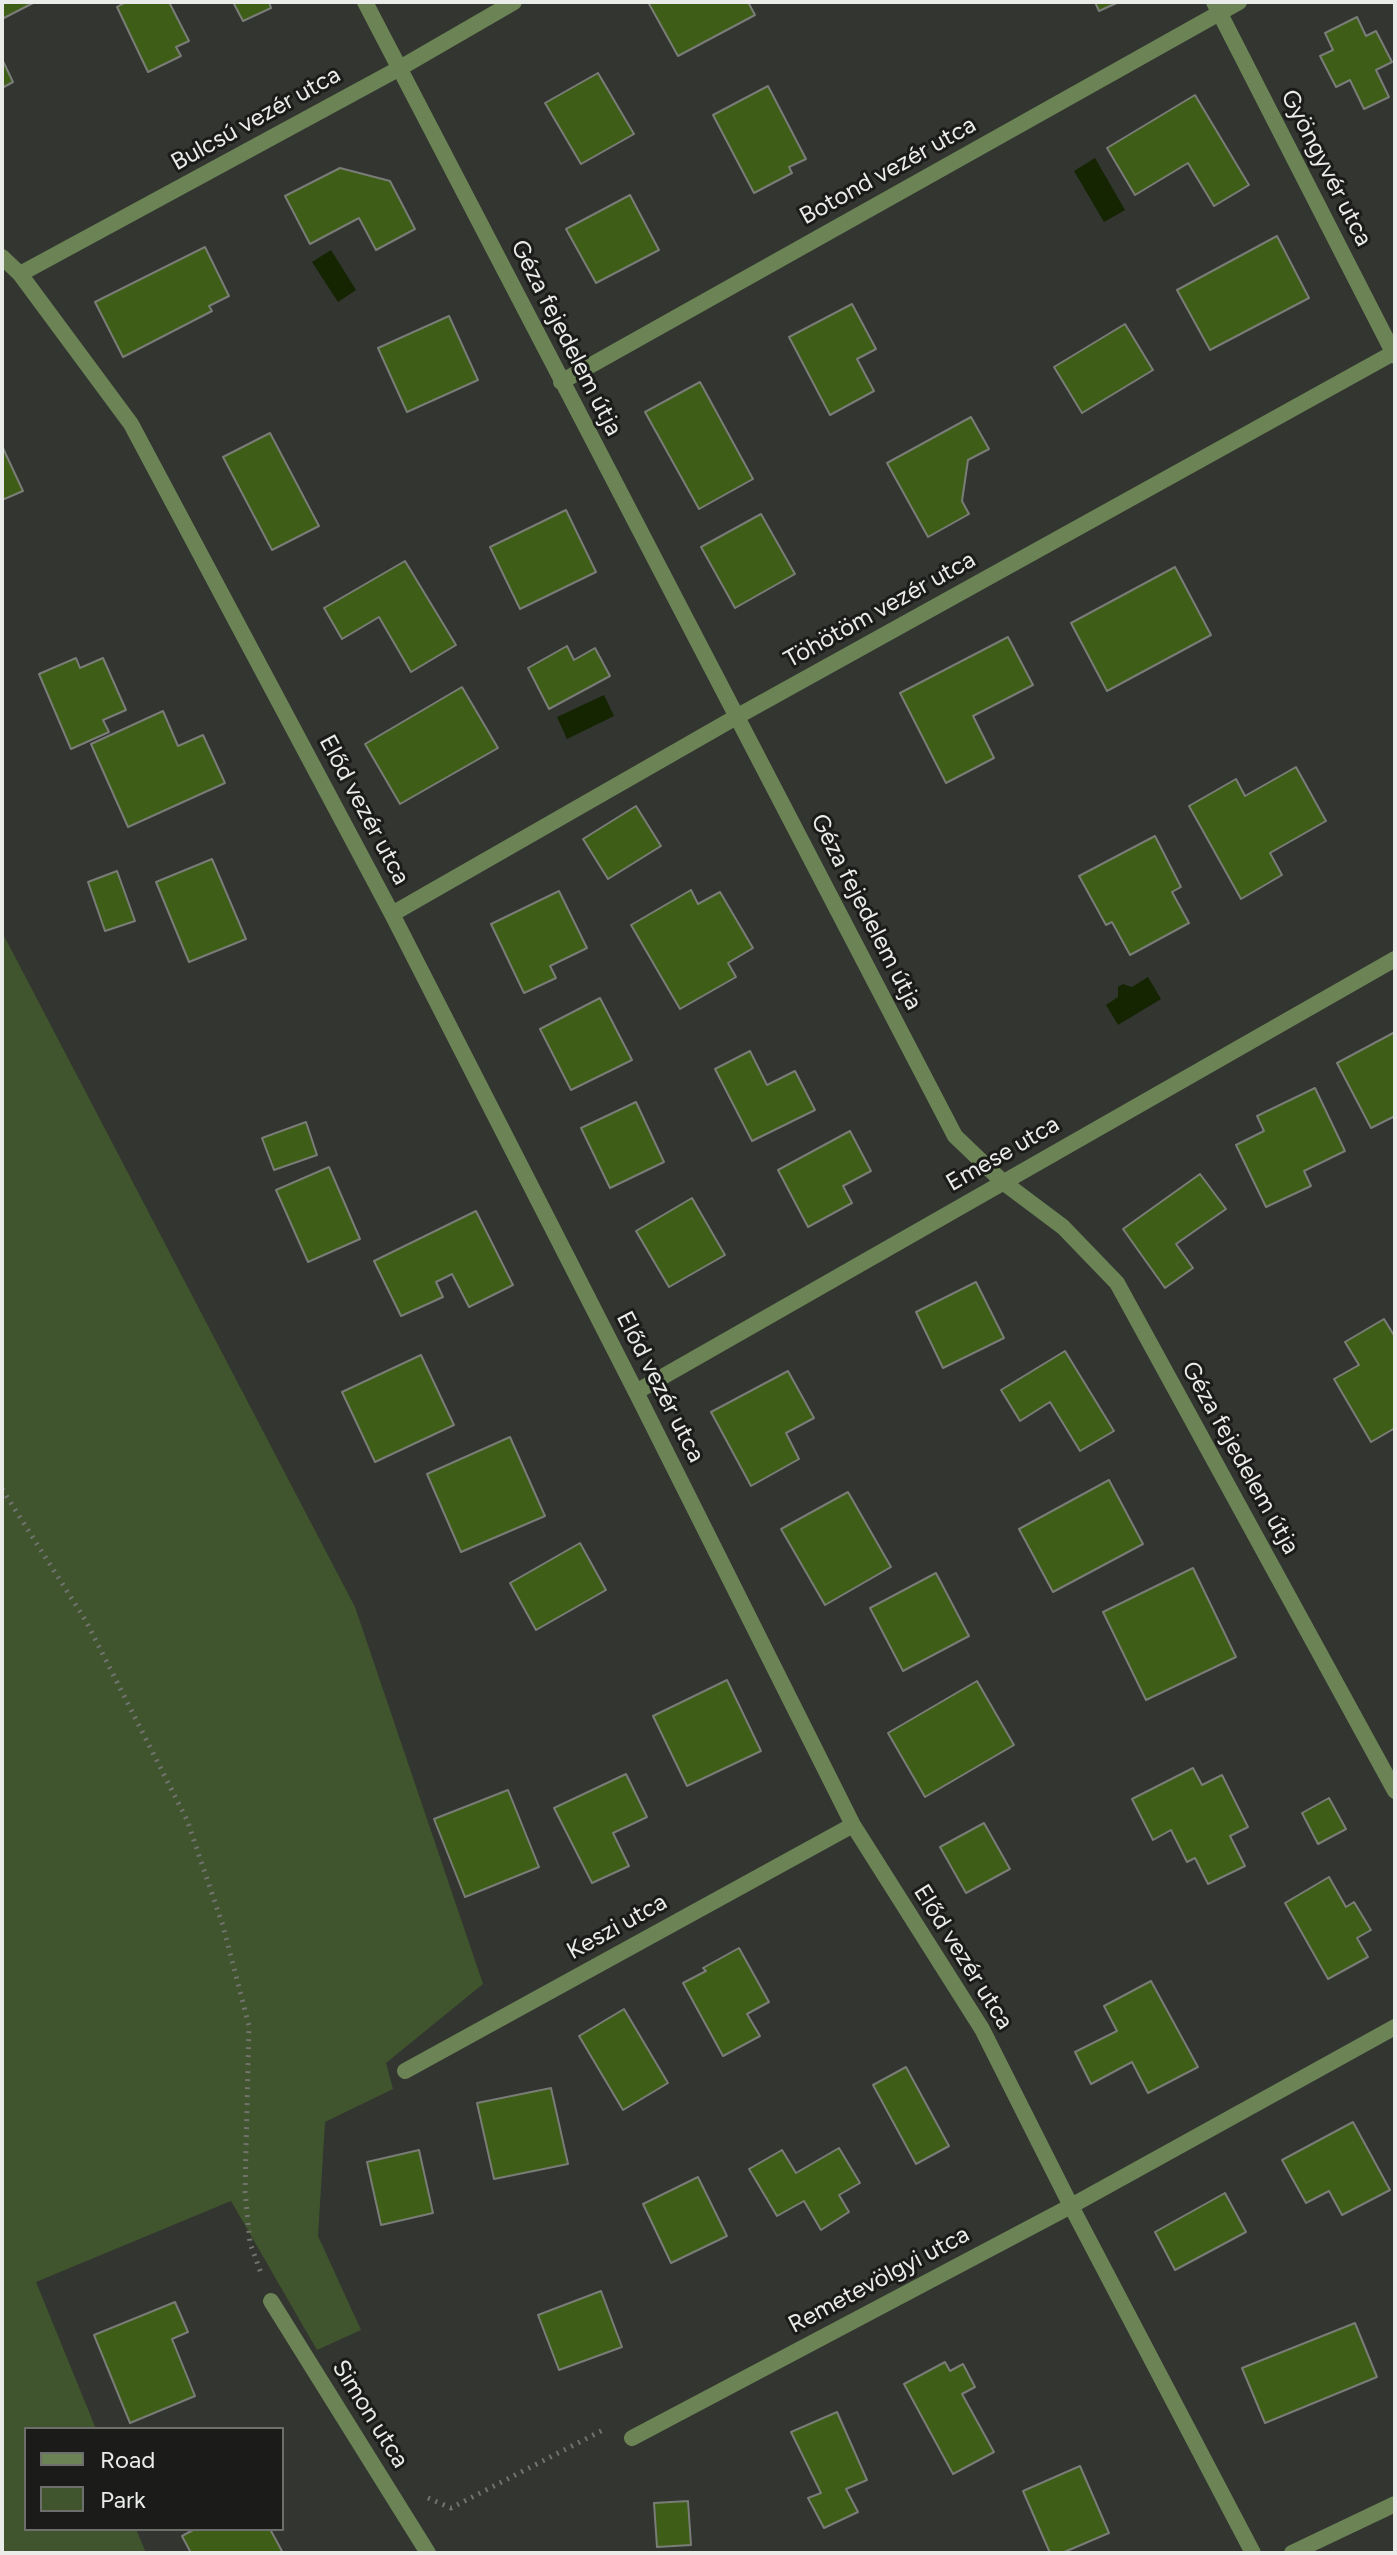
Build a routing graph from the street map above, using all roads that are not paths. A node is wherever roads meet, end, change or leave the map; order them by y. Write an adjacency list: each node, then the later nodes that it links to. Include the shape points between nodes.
1 (365, 2): 5 (street, Géza fejedelem útja)
2 (514, 2): 5 (street, Bulcsú vezér utca)
3 (1239, 2): 4 (street, Botond vezér utca)
4 (1216, 7): 8 (street, Gyöngyvér utca); 9 (street, Botond vezér utca)
5 (400, 68): 7 (street, Bulcsú vezér utca); 9 (street, Géza fejedelem útja)
6 (2, 257): 7 (street, Előd vezér utca)
7 (20, 274): 11 (street, Előd vezér utca, via 131,424)
8 (1394, 354): 10 (street, Töhötöm vezér utca)
9 (561, 382): 10 (street, Géza fejedelem útja)
10 (738, 716): 11 (street, Töhötöm vezér utca); 13 (street, Géza fejedelem útja, via 955,1136)
11 (392, 914): 14 (street, Előd vezér utca)
12 (1395, 959): 13 (street, Emese utca)
13 (1003, 1182): 14 (street, Emese utca); 15 (street, Géza fejedelem útja, via 1063,1227 1117,1283)
14 (636, 1392): 17 (street, Előd vezér utca)
15 (1390, 1769): 16 (street, Géza fejedelem útja)
16 (1395, 1791)
17 (853, 1825): 19 (street, Keszi utca); 20 (street, Előd vezér utca, via 982,2029)
18 (1395, 2027): 20 (street, Remetevölgyi utca)
19 (405, 2071)
20 (1071, 2206): 22 (street, Remetevölgyi utca); 25 (street, Előd vezér utca)
21 (271, 2301): 24 (street, Simon utca)
22 (632, 2438)
23 (1395, 2504): 26 (street)
24 (428, 2553)
25 (1253, 2553)
26 (1292, 2553)

